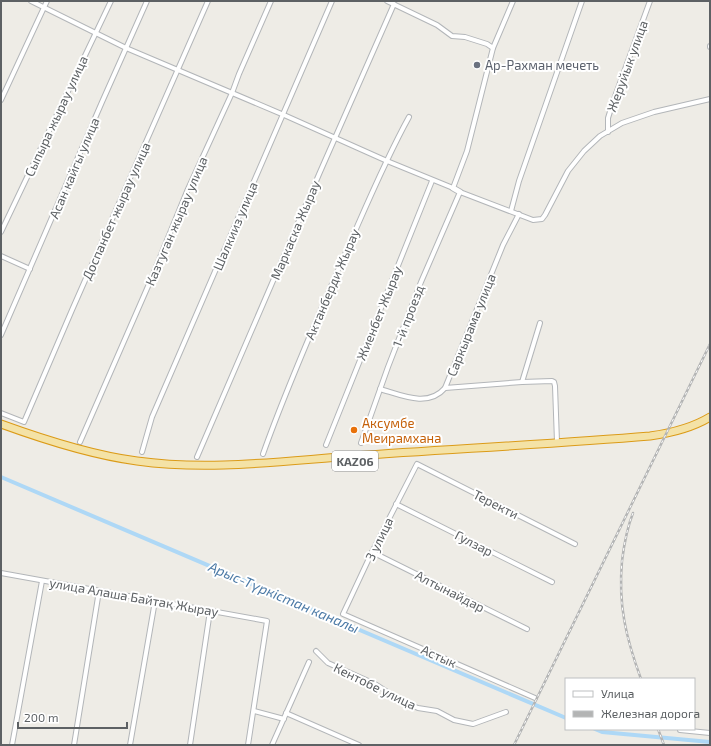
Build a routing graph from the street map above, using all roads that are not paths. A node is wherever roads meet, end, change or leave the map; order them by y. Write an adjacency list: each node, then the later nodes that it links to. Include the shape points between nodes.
1 (31, 1): 13 (street)
2 (47, 1): 13 (street)
3 (111, 1): 14 (street, Сыпыра жырау улица)
4 (147, 1): 15 (street, Асан кайгы улица)
5 (208, 1): 17 (street, Доспанбет жырау улица)
6 (271, 1): 18 (street, Казтуган жырау улица)
7 (332, 1): 21 (street, Шалкииз улица)
8 (387, 1): 12 (street)
9 (513, 1): 16 (street)
10 (582, 1): 29 (street, via 519,181)
11 (650, 1): 23 (street, Жеруйык улица, via 613,102 608,118)
12 (394, 4): 16 (street, via 437,25 452,36 465,37); 24 (street, Маркаска Жырау)
13 (44, 7): 14 (street); 20 (street)
14 (95, 34): 15 (street); 31 (street, Сыпыра жырау улица)
15 (126, 48): 17 (street); 33 (street, Асан кайгы улица)
16 (493, 48): 27 (street, via 467,151)
17 (178, 70): 18 (street); 39 (street, Доспанбет жырау улица, via 24,422)
18 (232, 93): 21 (street); 44 (street, Казтуган жырау улица, via 188,189)
19 (710, 99): 23 (street, via 654,112 622,123)
20 (1, 100)
21 (284, 115): 24 (street); 48 (street, Шалкииз улица, via 152,417)
22 (409, 117): 25 (street, Актанберди Жырау)
23 (608, 132): 30 (street, via 584,151 568,171 542,219 532,220)
24 (335, 138): 25 (street); 50 (street, Маркаска Жырау)
25 (387, 162): 26 (street); 49 (street, Актанберди Жырау, via 281,403)
26 (432, 180): 27 (street); 47 (street, Жиенбет Жырау)
27 (453, 188): 28 (street)
28 (460, 192): 29 (street); 38 (street, 1-й проезд, via 421,282)
29 (511, 211): 30 (street)
30 (519, 214): 37 (street, Саркырама улица, via 503,245)
31 (1, 232)
32 (1, 256): 33 (street)
33 (30, 269): 35 (street, Асан кайгы улица)
34 (540, 323): 36 (street)
35 (1, 335)
36 (522, 382): 37 (street, Саркырама улица); 45 (street, Саркырама улица, via 554,382)
37 (445, 388): 38 (street, via 435,397 415,399)
38 (380, 389): 46 (street, 1-й проезд)
39 (1, 413)
40 (710, 417): 45 (highway, KАZ06, via 666,434)
41 (710, 422): 43 (highway, KАZ06, via 680,435 651,440 190,470 106,461 76,454)
42 (1, 424): 45 (highway, KАZ06, via 107,457 190,465 259,463)
43 (1, 429)
44 (80, 442)
45 (557, 442)
46 (361, 443)
47 (326, 445)
48 (142, 452)
49 (263, 454)
50 (197, 457)
51 (416, 464): 52 (street, 3 улица); 53 (street, Теректи)
52 (396, 504): 54 (street, 3 улица); 57 (street, Гулзар)
53 (575, 544)
54 (372, 552): 61 (street, 3 улица); 62 (street, Алтынайдар)
55 (1, 573): 56 (street, улица Алаша Байтақ Жырау)
56 (42, 581): 58 (street, улица Алаша Байтақ Жырау); 72 (street)
57 (552, 582)
58 (99, 591): 59 (street, улица Алаша Байтақ Жырау); 73 (street)
59 (155, 601): 60 (street, улица Алаша Байтақ Жырау); 74 (street)
60 (210, 611): 66 (street, улица Алаша Байтақ Жырау, via 267,621); 75 (street)
61 (343, 614): 65 (street, Астык)
62 (528, 630)
63 (316, 652): 67 (street, Кентобе улица, via 328,663 375,684 403,702 437,711 454,720 473,724)
64 (308, 662): 68 (street)
65 (535, 698)
66 (254, 711): 69 (street); 76 (street)
67 (506, 712)
68 (286, 713): 69 (street); 78 (street)
69 (284, 719): 77 (street)
70 (680, 730): 71 (street)
71 (710, 733)
72 (12, 745)
73 (74, 745)
74 (130, 745)
75 (190, 745)
76 (248, 745)
77 (272, 745)
78 (359, 745)

